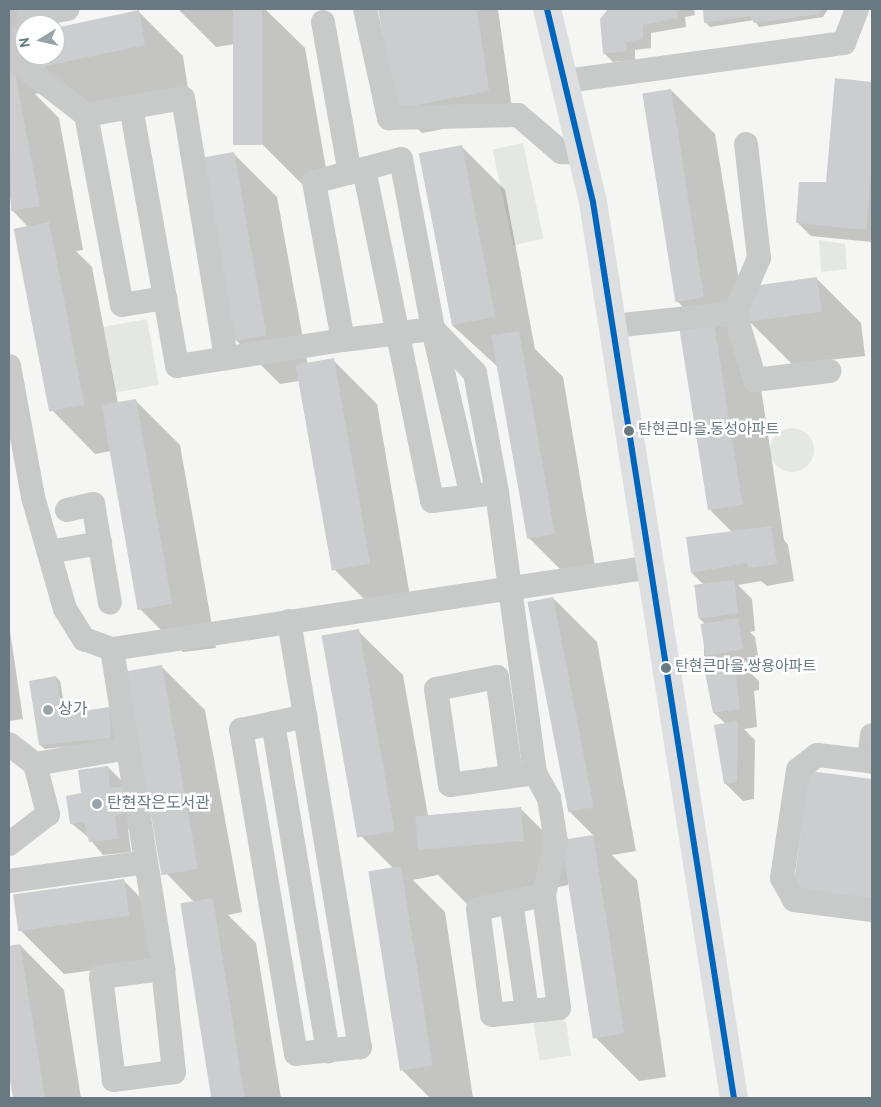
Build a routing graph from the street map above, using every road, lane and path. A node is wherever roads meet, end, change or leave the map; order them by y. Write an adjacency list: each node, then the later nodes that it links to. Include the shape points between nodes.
1 (67, 9): 5 (street)
2 (365, 9): 12 (street, via 389,118 518,115 561,152)
3 (547, 9): 8 (main road)
4 (857, 9): 8 (street, via 844,43)
5 (47, 15)
6 (324, 22): 13 (street)
7 (14, 63): 10 (street)
8 (566, 81): 12 (main road)
9 (131, 107): 10 (street); 14 (street); 20 (street, via 184,98)
10 (86, 115): 14 (street, via 122,305)
11 (746, 144): 15 (street, via 759,258)
12 (582, 153): 16 (main road)
13 (357, 171): 17 (street, via 401,159); 18 (street); 19 (street, via 314,182)
14 (164, 298): 20 (street, via 177,366)
15 (735, 313): 16 (street); 22 (street, via 755,380)
16 (613, 326): 28 (main road)
17 (433, 329): 18 (street); 23 (street, via 475,373); 24 (street)
18 (397, 333): 19 (street); 24 (street, via 432,501)
19 (343, 340): 20 (street)
20 (226, 358)
21 (9, 366): 27 (street, via 33,497)
22 (829, 371)
23 (497, 492): 24 (street); 29 (street)
24 (472, 496)
25 (67, 510): 26 (street, via 94,504)
26 (100, 543): 27 (street); 30 (street)
27 (49, 552): 32 (street, via 65,609 84,639)
28 (651, 567): 29 (street); 54 (main road)
29 (511, 588): 31 (street); 40 (street)
30 (110, 603)
31 (289, 621): 32 (street); 33 (street)
32 (112, 649): 37 (street)
33 (305, 716): 34 (street); 46 (street)
34 (273, 723): 47 (street); 49 (street, via 241,730)
35 (872, 735): 38 (street)
36 (9, 744): 39 (street)
37 (128, 748): 39 (street); 43 (street)
38 (871, 762): 50 (street, via 817,755 798,770 782,878 794,900)
39 (35, 764): 42 (street, via 48,814)
40 (535, 772): 41 (street); 45 (street, via 548,798 556,842)
41 (511, 775): 41 (street, via 450,785 436,689 497,677)
42 (9, 844)
43 (146, 862): 44 (street); 51 (street)
44 (9, 881)
45 (544, 895): 48 (street); 52 (street, via 559,1008)
46 (335, 897): 47 (street); 53 (street, via 360,1047)
47 (304, 901): 49 (street); 53 (street)
48 (511, 902): 52 (street); 52 (street, via 478,909 492,1015)
49 (271, 908): 53 (street, via 296,1054)
50 (872, 910)
51 (163, 969): 51 (street, via 174,1072 114,1080 101,977)
52 (527, 1011)
53 (328, 1050)
54 (733, 1097)

